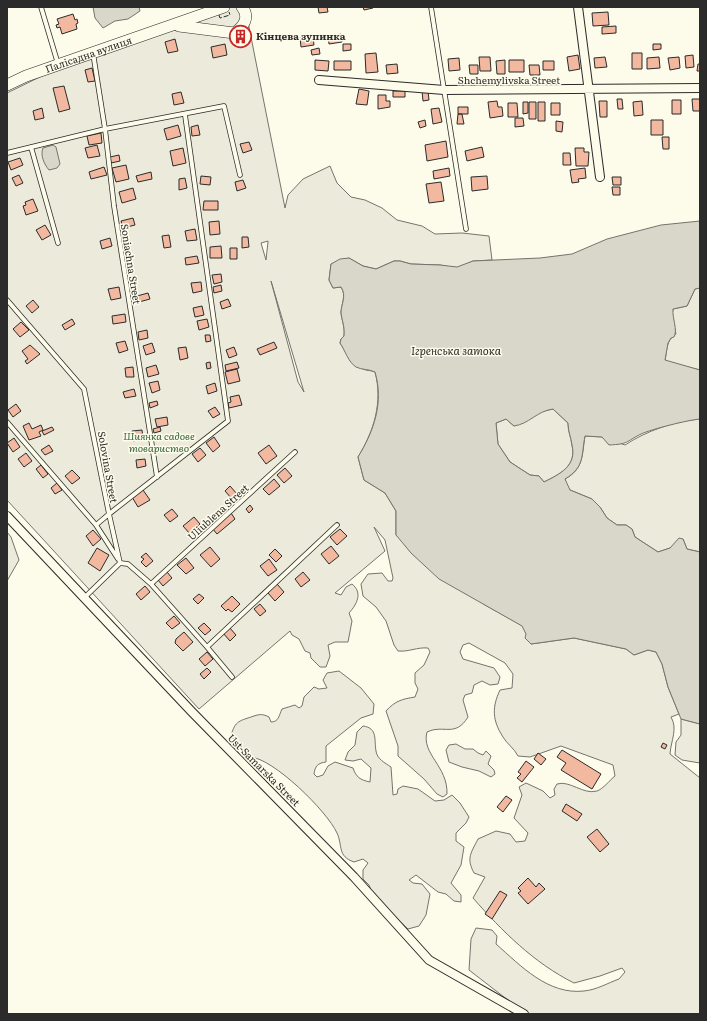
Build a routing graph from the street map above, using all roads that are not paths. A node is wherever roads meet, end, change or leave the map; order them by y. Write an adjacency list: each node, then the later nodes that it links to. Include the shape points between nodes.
1 (41, 7): 8 (lane)
2 (224, 7): 6 (street, Палісадна вулиця)
3 (242, 7): 6 (street, Палісадна вулиця, via 246,18 244,24 234,33 184,25)
4 (431, 7): 12 (lane)
5 (578, 7): 13 (street)
6 (170, 26): 7 (street, Палісадна вулиця)
7 (93, 53): 8 (street, Палісадна вулиця); 15 (lane, Soniachna Street)
8 (58, 66): 10 (street, Палісадна вулиця)
9 (319, 80): 12 (street, Shchemylivska Street)
10 (7, 85)
11 (700, 88): 13 (street, Shchemylivska Street)
12 (444, 90): 13 (street, Shchemylivska Street); 20 (lane)
13 (589, 90): 19 (street)
14 (185, 115): 15 (lane); 18 (lane, via 224,106); 25 (lane, via 228,421)
15 (104, 129): 16 (lane); 25 (lane, Soniachna Street)
16 (31, 147): 17 (lane); 21 (lane)
17 (7, 153)
18 (240, 175)
19 (600, 177)
20 (466, 229)
21 (58, 243)
22 (7, 300): 26 (lane, Solovina Street, via 84,389)
23 (7, 422): 28 (lane)
24 (295, 452): 31 (lane, Uliublena Street)
25 (157, 477): 26 (lane)
26 (109, 514): 28 (lane, Solovina Street); 30 (lane)
27 (7, 516): 32 (street, Ust-Samarska Street)
28 (96, 525): 30 (lane)
29 (337, 526): 33 (lane)
30 (120, 563): 31 (lane, via 128,564); 32 (lane)
31 (151, 584): 33 (lane)
32 (84, 598): 35 (street, Ust-Samarska Street, via 354,877 429,960)
33 (207, 647): 34 (lane)
34 (232, 677)
35 (524, 1014)

